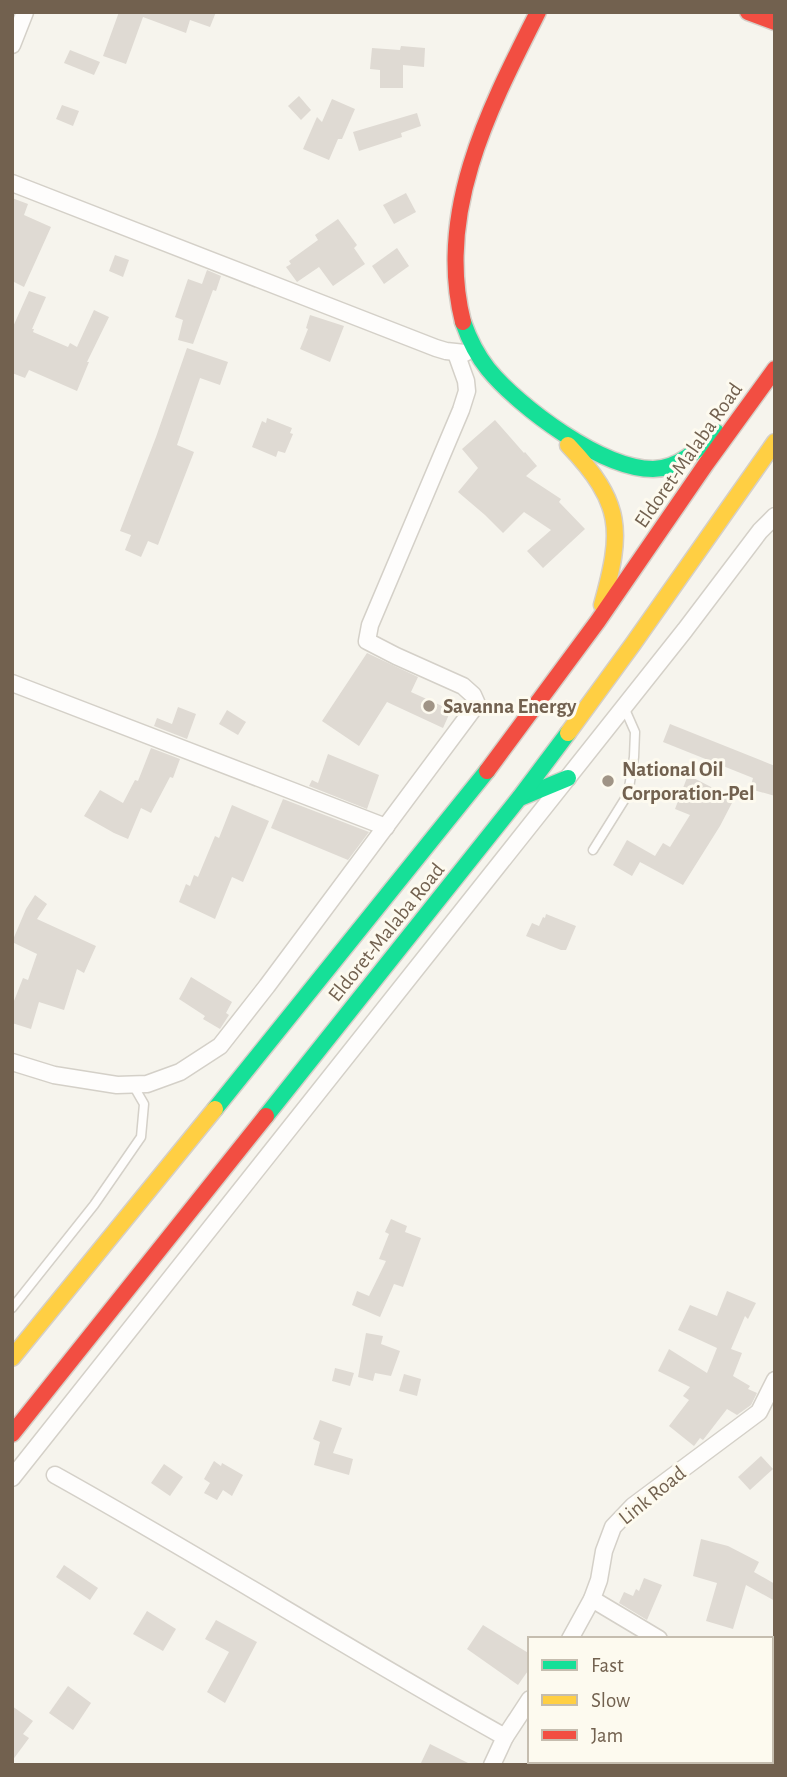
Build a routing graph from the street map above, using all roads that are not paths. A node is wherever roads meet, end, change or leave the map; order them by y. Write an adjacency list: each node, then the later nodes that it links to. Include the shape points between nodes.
1 (24, 12): 7 (street)
2 (524, 12): 6 (highway)
3 (538, 12): 6 (highway)
4 (748, 12): 5 (highway)
5 (775, 22)
6 (525, 37): 10 (highway, via 476,150 456,228 459,301)
7 (12, 45)
8 (12, 183): 9 (street)
9 (456, 353): 10 (street); 21 (street, via 467,391 370,625 368,641 463,686 477,704)
10 (477, 354): 13 (highway, via 510,393)
11 (775, 369): 12 (highway, Eldoret-Malaba Road)
12 (763, 386): 13 (highway, via 701,447 667,467 645,470 624,466); 16 (highway, Eldoret-Malaba Road)
13 (551, 425): 16 (highway, via 590,469 611,503 615,542)
14 (775, 442): 20 (highway, Eldoret-Malaba Road)
15 (775, 516): 18 (street)
16 (598, 621): 26 (highway, Eldoret-Malaba Road, via 474,789)
17 (12, 683): 21 (street)
18 (624, 707): 19 (street); 22 (lane, via 635,732 628,794)
19 (568, 778): 20 (highway); 30 (street)
20 (520, 797): 28 (highway, Eldoret-Malaba Road)
21 (386, 827): 24 (street, via 220,1046 180,1072)
22 (593, 850)
23 (12, 1062): 24 (street, via 54,1075)
24 (133, 1085): 25 (lane, via 144,1104 141,1137)
25 (12, 1308)
26 (12, 1358)
27 (775, 1380): 31 (street, Link Road, via 759,1412 634,1506 613,1527)
28 (12, 1434)
29 (55, 1475): 35 (street)
30 (12, 1478)
31 (592, 1600): 32 (street, Link Road); 33 (street)
32 (571, 1637)
33 (656, 1637)
34 (528, 1702): 35 (street)
35 (505, 1737): 36 (street)
36 (492, 1765)

